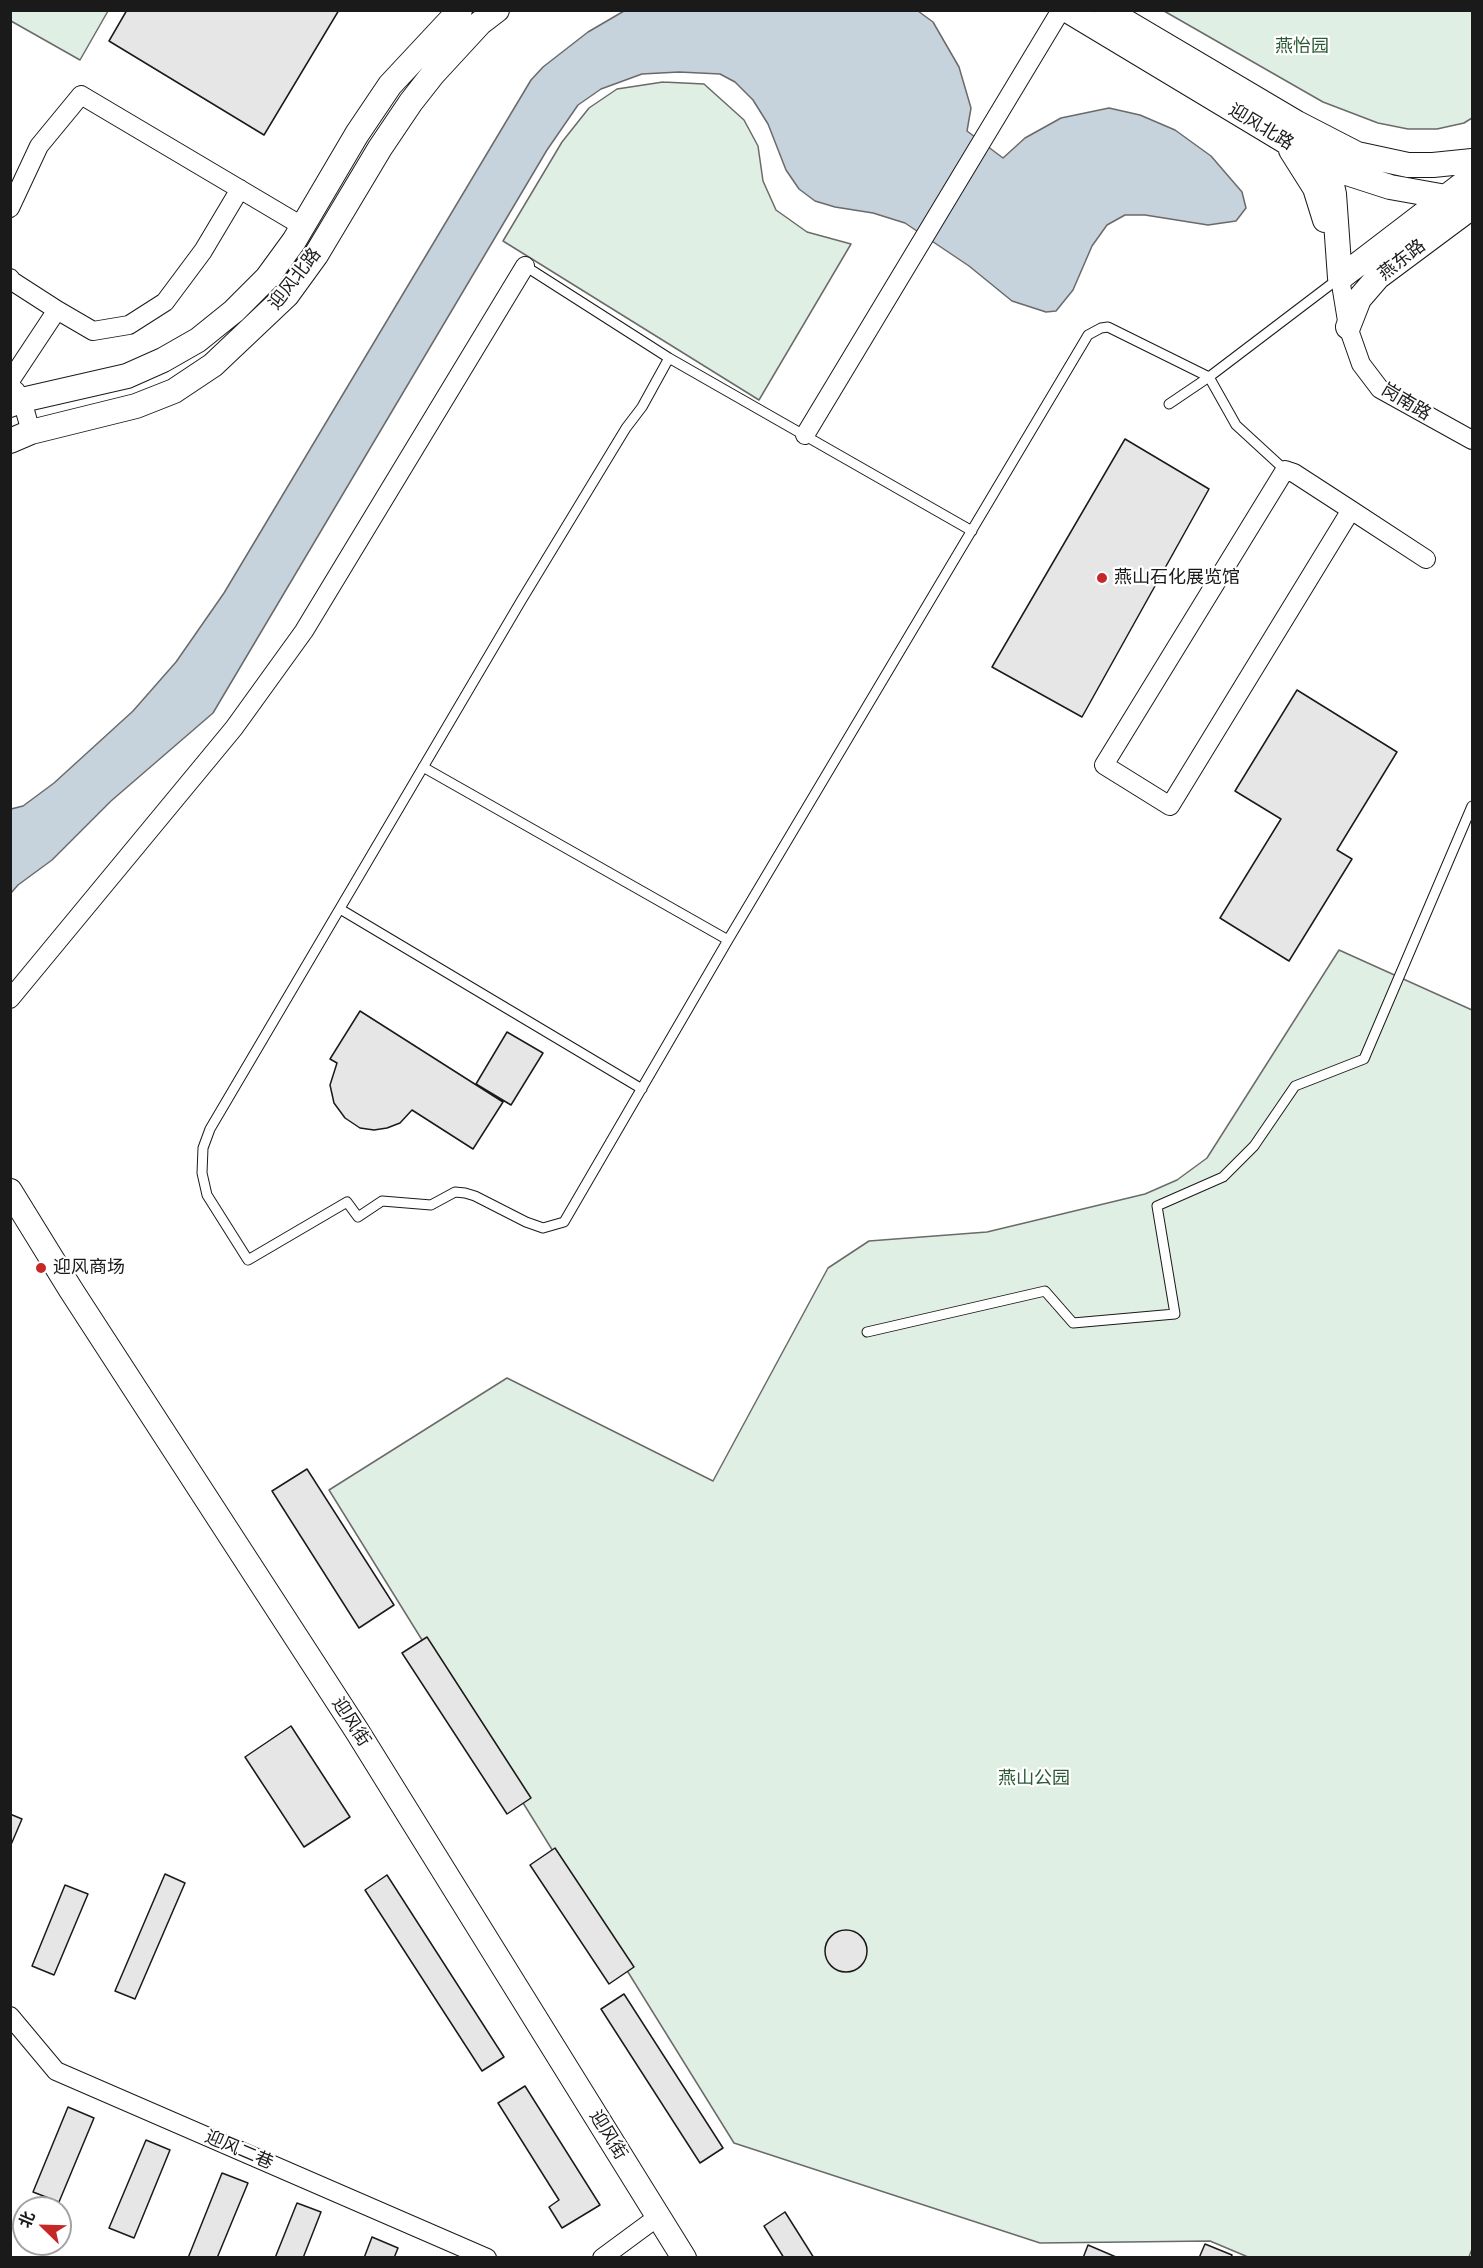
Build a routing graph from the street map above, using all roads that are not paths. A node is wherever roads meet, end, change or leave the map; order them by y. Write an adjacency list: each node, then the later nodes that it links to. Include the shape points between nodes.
1 (460, 10): 15 (street, 迎风北路, via 390,85)
2 (497, 10): 26 (street, 迎风北路, via 480,22 411,102 287,295 213,366 174,392)
3 (1061, 10): 25 (street)
4 (1067, 10): 6 (street, 迎风北路)
5 (1106, 10): 6 (street)
6 (1291, 132): 7 (street, via 1382,161 1433,165); 8 (street, 迎风北路); 18 (street, via 1301,164 1315,188)
7 (1473, 161)
8 (1328, 167): 12 (street, 迎风北路, via 1390,187); 18 (street, via 1334,194)
9 (1473, 177): 12 (street, 燕东路)
10 (240, 189): 14 (street, via 81,95 39,146); 15 (street); 19 (street, via 203,251 165,302 129,325 93,331)
11 (1473, 197): 12 (street, 迎风北路)
12 (1446, 198): 18 (street, 燕东路)
13 (1473, 207): 20 (street, 燕东路, via 1378,277 1359,299)
14 (10, 208)
15 (302, 226): 23 (street, 迎风北路, via 267,278 198,340 127,376)
16 (525, 266): 21 (lane); 36 (street, via 304,631 234,728)
17 (10, 278): 19 (street)
18 (1340, 278): 20 (street, 岗南路); 22 (lane)
19 (57, 310): 23 (street)
20 (1347, 327): 27 (street, 岗南路, via 1361,364 1380,389)
21 (669, 358): 25 (lane); 32 (lane)
22 (1209, 377): 24 (lane); 28 (lane, via 1236,425); 30 (lane, via 1108,327 1088,335)
23 (13, 392): 26 (street)
24 (1169, 404)
25 (805, 435): 30 (lane)
26 (21, 437)
27 (1473, 440)
28 (1285, 470): 29 (street); 29 (street, via 1104,765 1170,806)
29 (1351, 510): 31 (street)
30 (972, 531): 35 (lane)
31 (1426, 559)
32 (423, 767): 34 (lane); 35 (lane)
33 (1473, 806): 39 (lane, via 1364,1059 1296,1086 1254,1146 1223,1177 1157,1206 1175,1314 1073,1323 1045,1291)
34 (340, 909): 37 (lane); 37 (lane, via 229,1094 203,1148 202,1173 207,1195 248,1260 346,1203 358,1217 382,1201 430,1205 455,1192 475,1196 543,1227 564,1222)
35 (728, 940): 37 (lane)
36 (10, 999)
37 (642, 1089)
38 (11, 1195): 41 (street, 迎风街, via 357,1731)
39 (867, 1332)
40 (10, 2016): 42 (street, 迎风二巷, via 56,2071)
41 (659, 2216): 43 (street); 44 (street, 迎风街)
42 (487, 2258)
43 (602, 2258)
44 (684, 2258)

